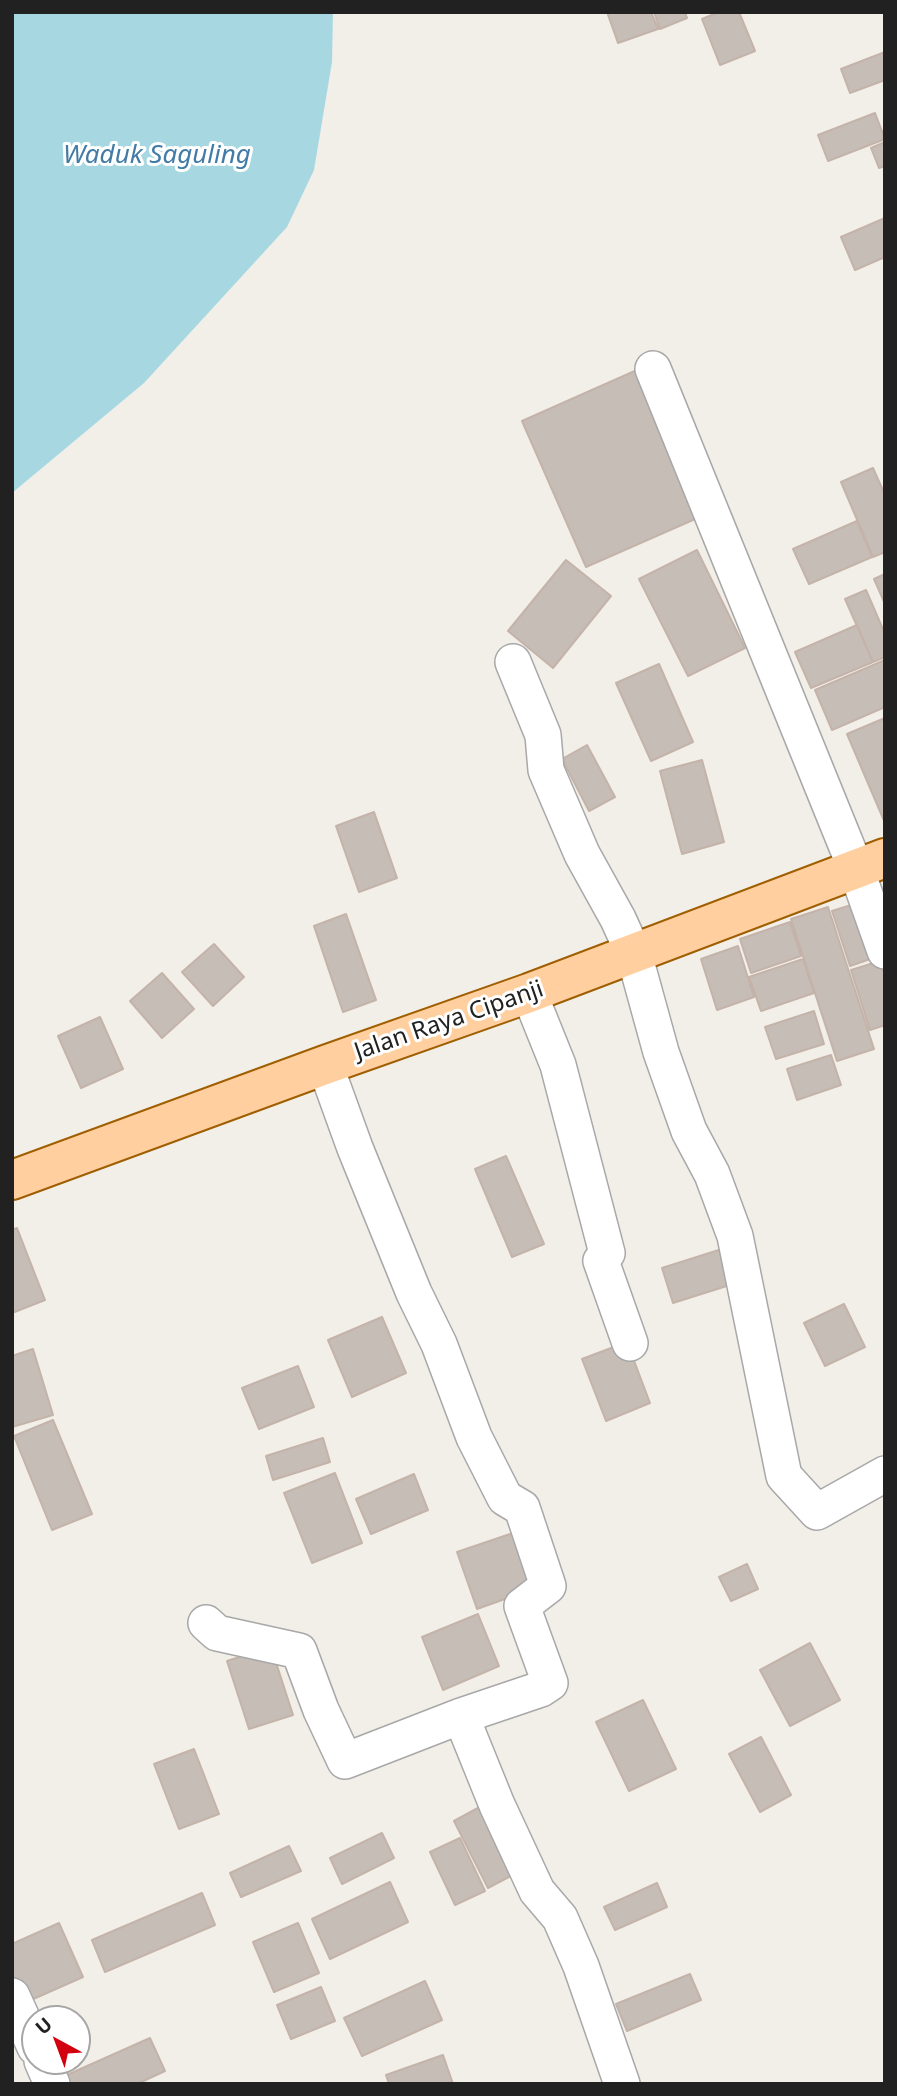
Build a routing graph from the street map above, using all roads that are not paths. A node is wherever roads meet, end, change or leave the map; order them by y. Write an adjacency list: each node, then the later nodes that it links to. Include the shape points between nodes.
1 (653, 369): 3 (street)
2 (513, 662): 5 (street, via 543,735 546,770 582,854)
3 (870, 864): 4 (street); 5 (main road, Jalan Raya Cipanji)
4 (885, 951)
5 (634, 954): 6 (main road, Jalan Raya Cipanji); 10 (street, via 670,1079 735,1236 784,1476 817,1512)
6 (529, 993): 7 (main road, Jalan Raya Cipanji); 9 (street, via 558,1065 600,1220 607,1254 601,1261)
7 (325, 1065): 8 (main road, Jalan Raya Cipanji); 12 (street, via 474,1437 505,1498 523,1508 548,1587 522,1605 550,1683)
8 (12, 1180)
9 (630, 1343)
10 (885, 1474)
11 (206, 1623): 12 (street, via 218,1633 299,1651 345,1761)
12 (461, 1716): 15 (street, via 537,1891 560,1918 581,1966)
13 (12, 1996): 14 (street)
14 (21, 2016)
15 (622, 2084)

